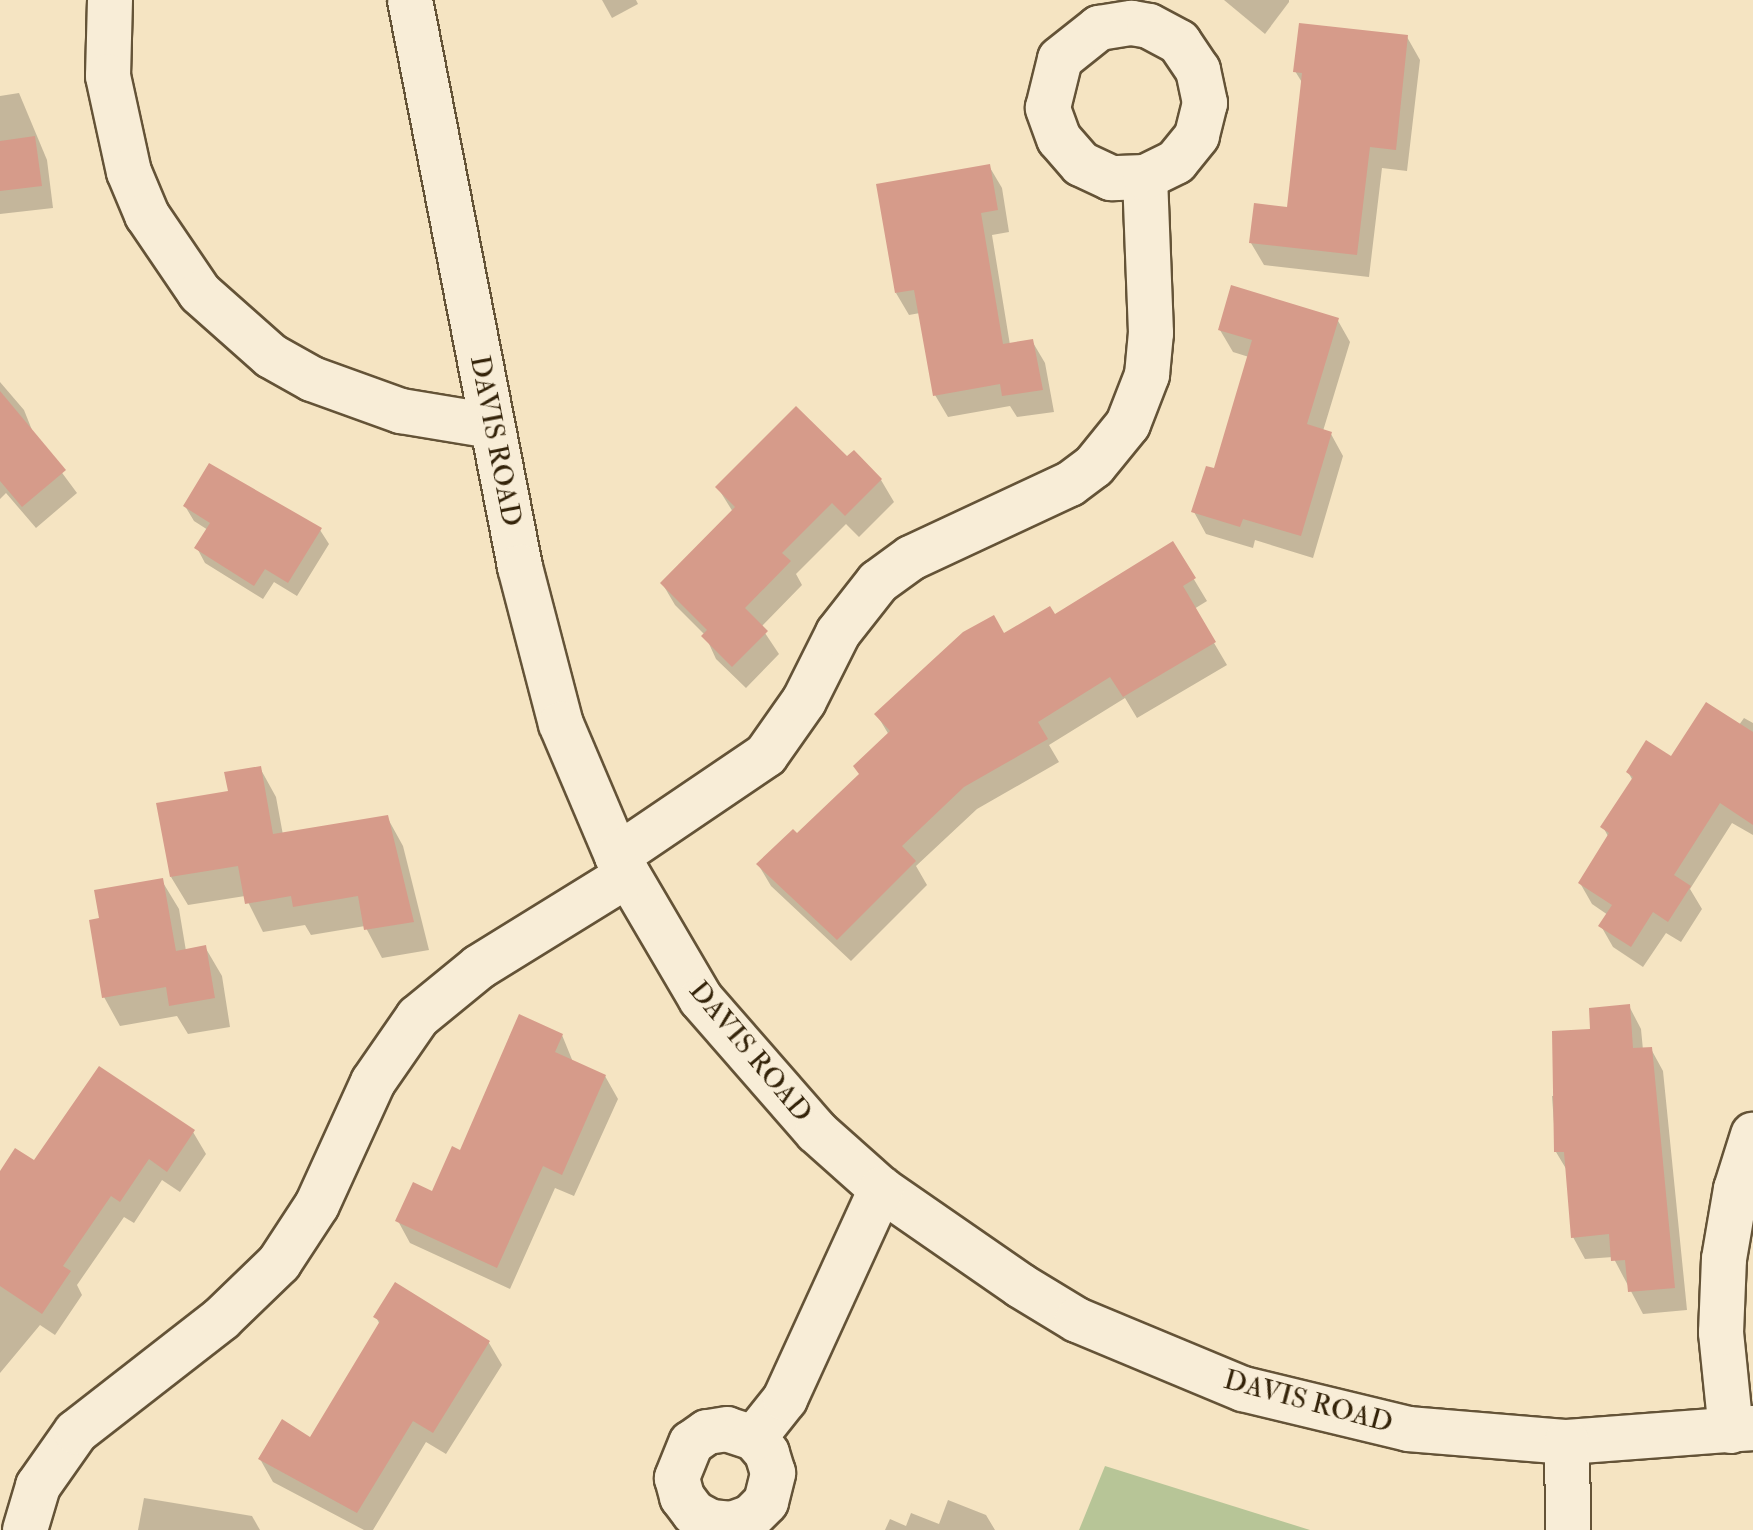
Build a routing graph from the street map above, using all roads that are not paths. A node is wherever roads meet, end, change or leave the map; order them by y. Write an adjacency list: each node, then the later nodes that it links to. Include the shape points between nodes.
1 (110, 0): 4 (street, via 108,76 129,172 147,215 200,293 271,356 312,379 401,411)
2 (410, 0): 4 (street, DAVIS ROAD)
3 (1145, 177): 5 (street, via 1152,269 1147,375 1140,400 1113,446 1070,484 911,558 878,582 838,633 804,701 766,755)
4 (492, 426): 5 (street, DAVIS ROAD, via 541,659 576,765)
5 (623, 866): 7 (street, DAVIS ROAD, via 701,999 817,1132); 11 (street, via 479,967 418,1017 373,1082 317,1205 279,1263 221,1319 76,1432 38,1486)
6 (1753, 1135): 8 (street, via 1736,1189 1724,1259 1721,1333)
7 (881, 1189): 9 (street, via 785,1399); 10 (street, DAVIS ROAD, via 1077,1320 1243,1389 1408,1429)
8 (1742, 1430): 10 (street, DAVIS ROAD)
9 (754, 1438)
10 (1567, 1442): 12 (street)
11 (25, 1530)
12 (1568, 1530)

